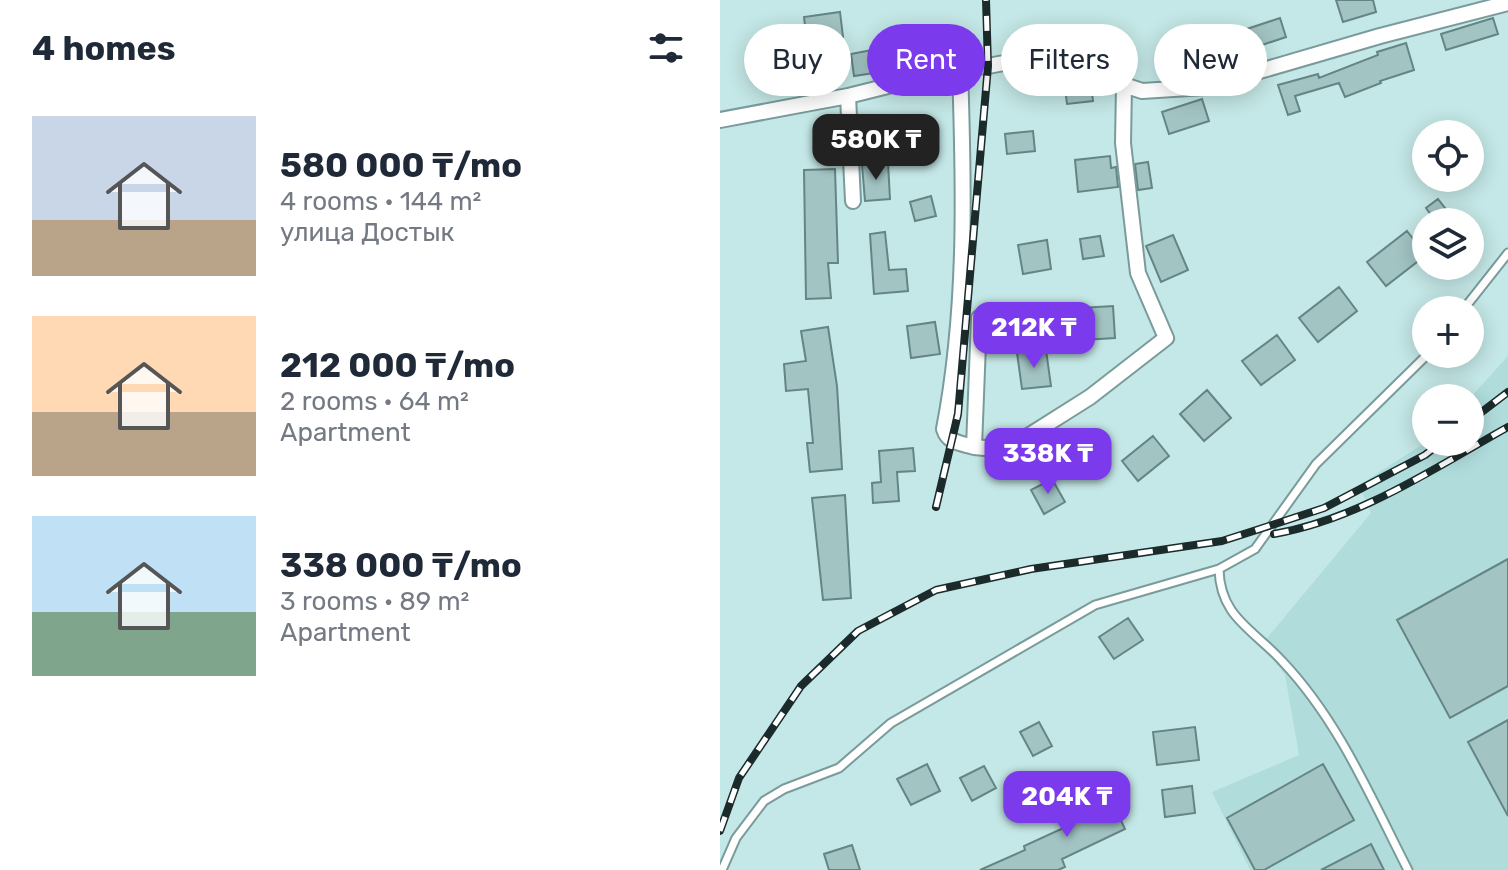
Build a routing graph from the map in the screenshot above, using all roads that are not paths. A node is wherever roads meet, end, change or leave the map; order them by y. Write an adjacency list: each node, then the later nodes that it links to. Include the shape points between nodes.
1 (1508, 3): 2 (street, via 1205,87)
2 (1138, 90)
3 (848, 96): 6 (street); 7 (street)
4 (961, 96): 12 (street, via 961,292 944,429 952,441)
5 (1124, 96): 12 (street, via 1123,143 1138,273 1166,338 1090,397 1006,450)
6 (720, 120)
7 (853, 201)
8 (1508, 253): 9 (lane)
9 (1474, 296)
10 (979, 318): 12 (street)
11 (1414, 368): 13 (lane, via 1316,464 1255,549)
12 (974, 447)
13 (1219, 569): 14 (lane, via 1095,605 891,723 839,768 764,801 736,838); 15 (lane, via 1219,585 1231,614 1282,661 1334,726)
14 (722, 870)
15 (1408, 870)

